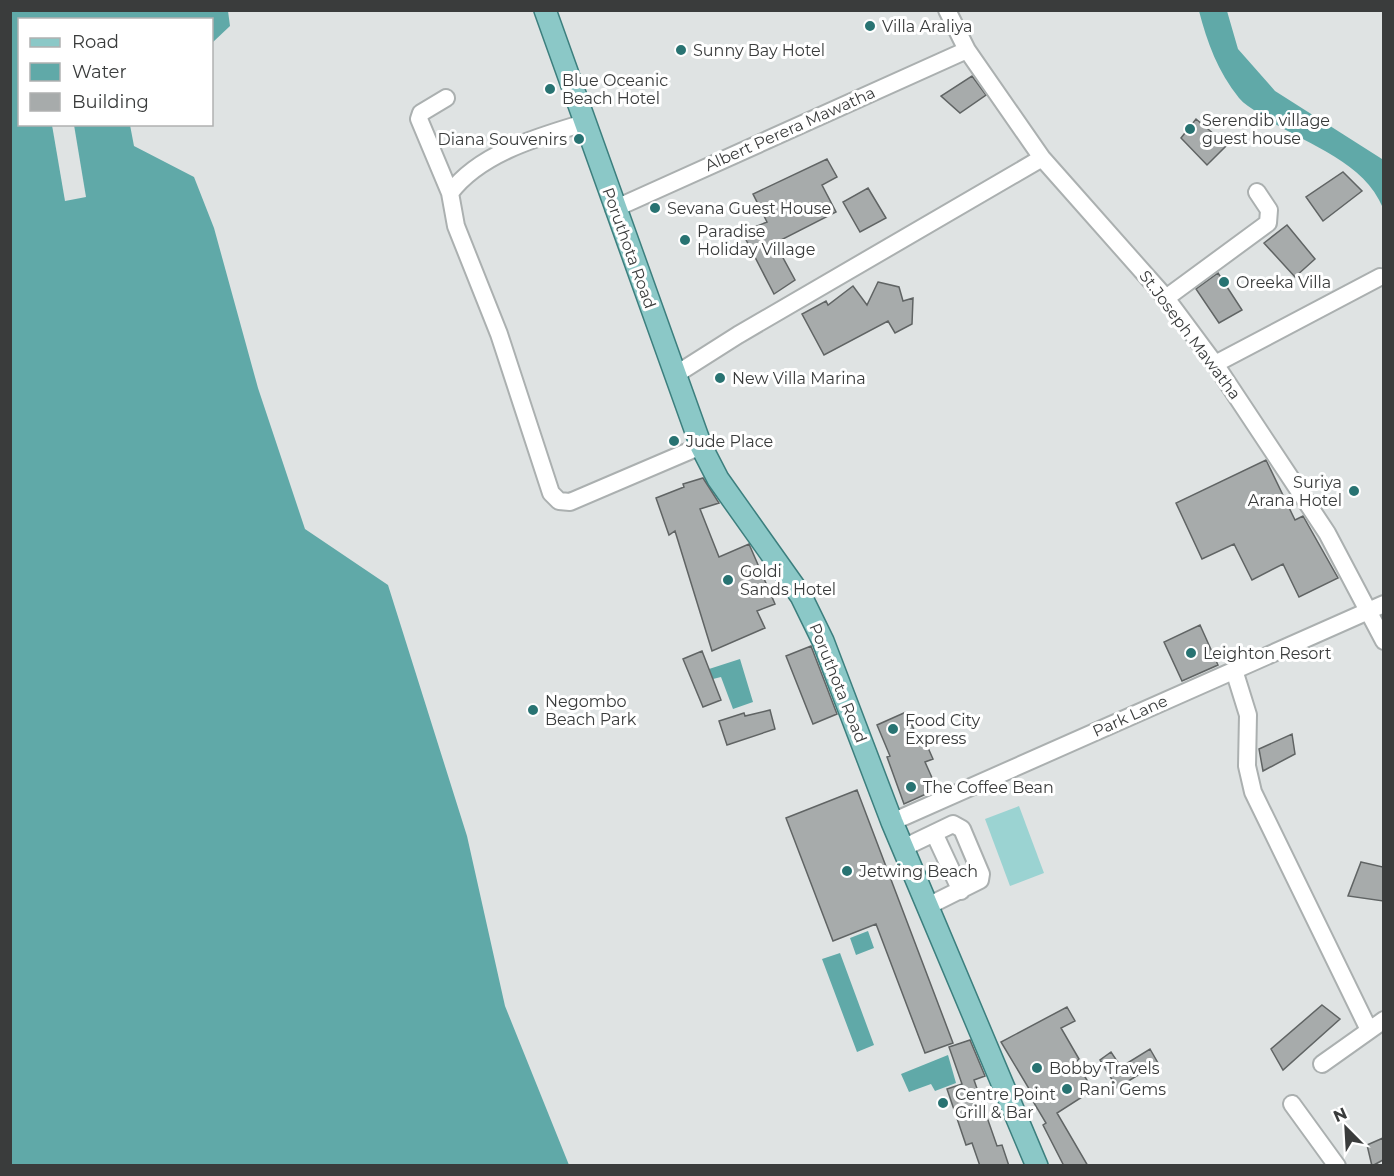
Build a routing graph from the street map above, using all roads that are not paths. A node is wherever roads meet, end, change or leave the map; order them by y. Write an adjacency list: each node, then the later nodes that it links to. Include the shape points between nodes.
1 (545, 10): 5 (main road, Poruthota Road)
2 (946, 10): 3 (street, St.Joseph Mawatha)
3 (967, 50): 6 (street, St.Joseph Mawatha); 9 (street, Albert Perera Mawatha)
4 (446, 98): 8 (street, via 421,113 419,119)
5 (584, 123): 8 (street, via 525,141 463,176); 9 (main road, Poruthota Road)
6 (1042, 158): 11 (street, St.Joseph Mawatha); 13 (street)
7 (1257, 192): 11 (street, via 1269,210 1268,223)
8 (450, 193): 14 (street, via 456,226 499,334 550,493 559,501 570,502)
9 (614, 209): 13 (main road, Poruthota Road)
10 (1380, 277): 12 (street)
11 (1166, 298): 12 (street, St.Joseph Mawatha)
12 (1215, 364): 15 (street, St.Joseph Mawatha)
13 (675, 375): 14 (main road, Poruthota Road)
14 (701, 446): 18 (main road, Poruthota Road, via 718,478 801,596 823,640)
15 (1376, 607): 16 (street, St.Joseph Mawatha); 17 (street, Park Lane)
16 (1383, 641)
17 (1234, 670): 18 (street, Park Lane); 24 (street, via 1248,715 1247,766 1253,792)
18 (892, 822): 20 (main road, Poruthota Road)
19 (934, 832): 20 (street); 21 (street); 21 (street, via 952,824 962,829 981,874 975,884)
20 (903, 848): 22 (main road, Poruthota Road)
21 (961, 891): 22 (street)
22 (928, 906): 27 (main road, Poruthota Road)
23 (1383, 1020): 24 (street)
24 (1369, 1030): 25 (street)
25 (1322, 1064)
26 (1292, 1104): 28 (street)
27 (1037, 1166)
28 (1337, 1166)

